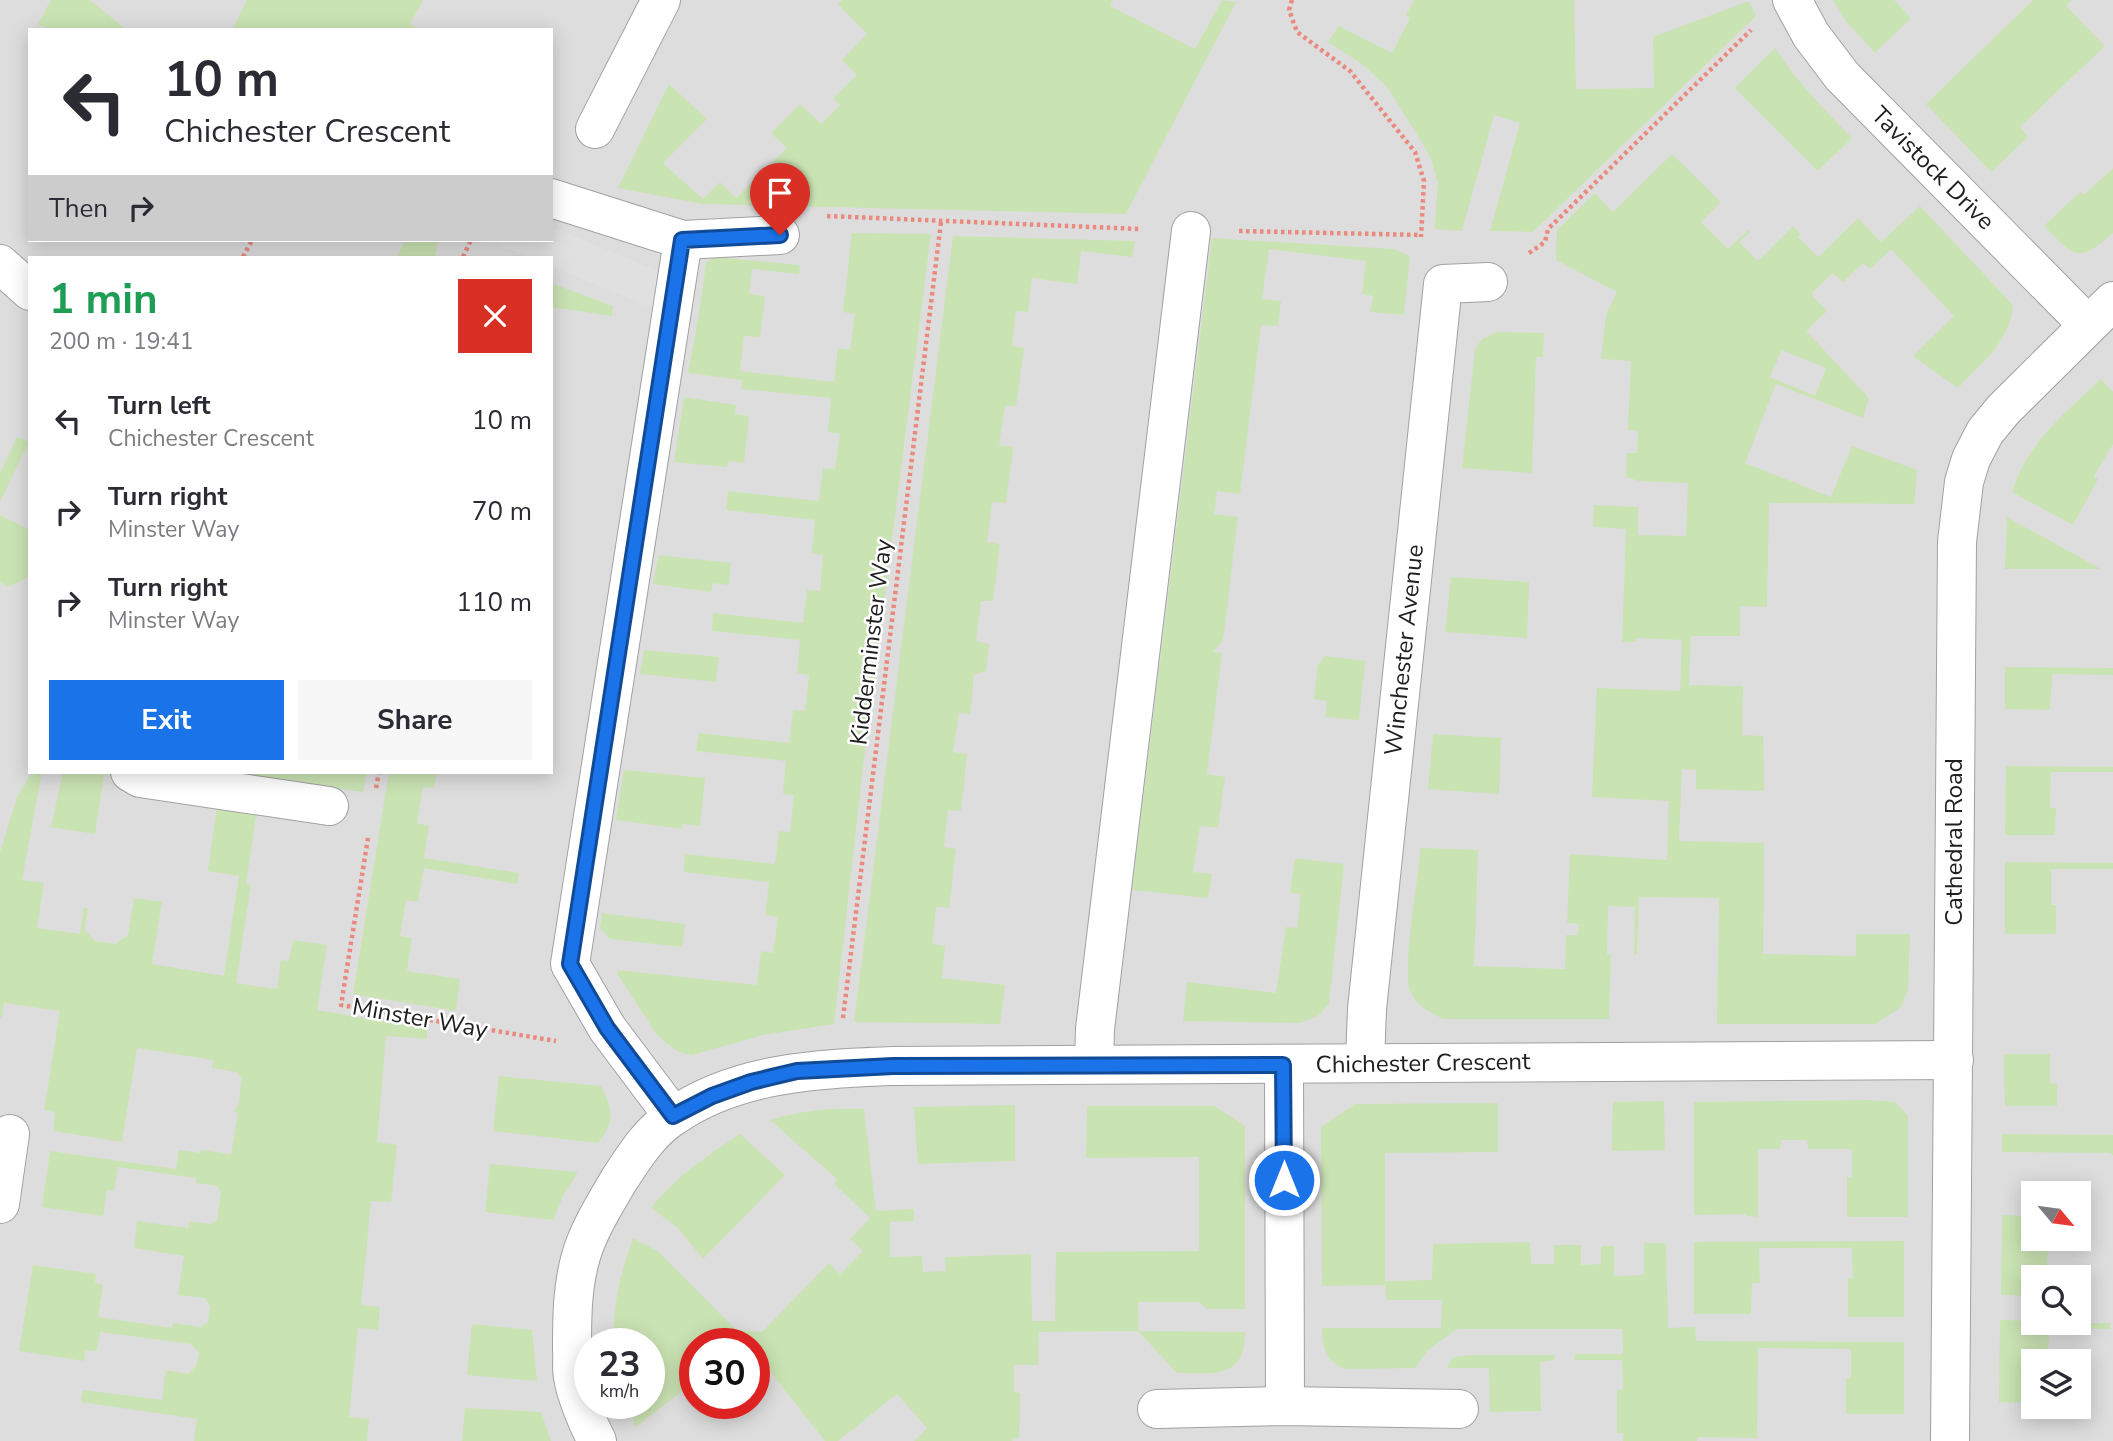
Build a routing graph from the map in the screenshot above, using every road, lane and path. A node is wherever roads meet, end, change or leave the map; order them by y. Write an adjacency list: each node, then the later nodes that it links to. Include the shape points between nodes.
1 (661, 0): 5 (street)
2 (1292, 0): 9 (path, via 1289,10 1297,32 1350,71 1415,152 1424,181 1421,235)
3 (1792, 0): 16 (street, Tavistock Drive, via 1842,76)
4 (1758, 23): 12 (path, via 1548,229)
5 (595, 129)
6 (553, 199): 11 (street)
7 (824, 215): 8 (path)
8 (941, 222): 9 (path); 27 (path, Kidderminster Way, via 843,1019)
9 (1191, 231): 25 (street)
10 (780, 235): 11 (street)
11 (682, 240): 22 (street, via 570,964)
12 (1545, 242)
13 (0, 264): 15 (street)
14 (1488, 282): 24 (street, Winchester Avenue, via 1443,284)
15 (28, 289)
16 (2101, 313): 23 (street, Cathedral Road, via 1984,432 1961,494)
17 (133, 774): 20 (street)
18 (379, 774): 19 (path)
19 (374, 799)
20 (329, 806)
21 (370, 827): 22 (path, Minster Way, via 341,1005 565,1042)
22 (607, 1028): 28 (street)
23 (1954, 1060): 24 (street, Chichester Crescent); 35 (street, Cathedral Road)
24 (1365, 1062): 26 (street, Chichester Crescent)
25 (1094, 1064): 26 (street, Chichester Crescent); 27 (street, Chichester Crescent)
26 (1283, 1065): 31 (street)
27 (841, 1068): 28 (street, Chichester Crescent, via 797,1071 751,1082)
28 (673, 1116): 34 (street, Chichester Crescent, via 648,1138 630,1163 581,1255 573,1301 573,1377)
29 (10, 1134): 30 (street)
30 (1, 1195)
31 (1285, 1406): 32 (street); 33 (street)
32 (1157, 1409)
33 (1459, 1409)
34 (597, 1441)
35 (1950, 1441)

